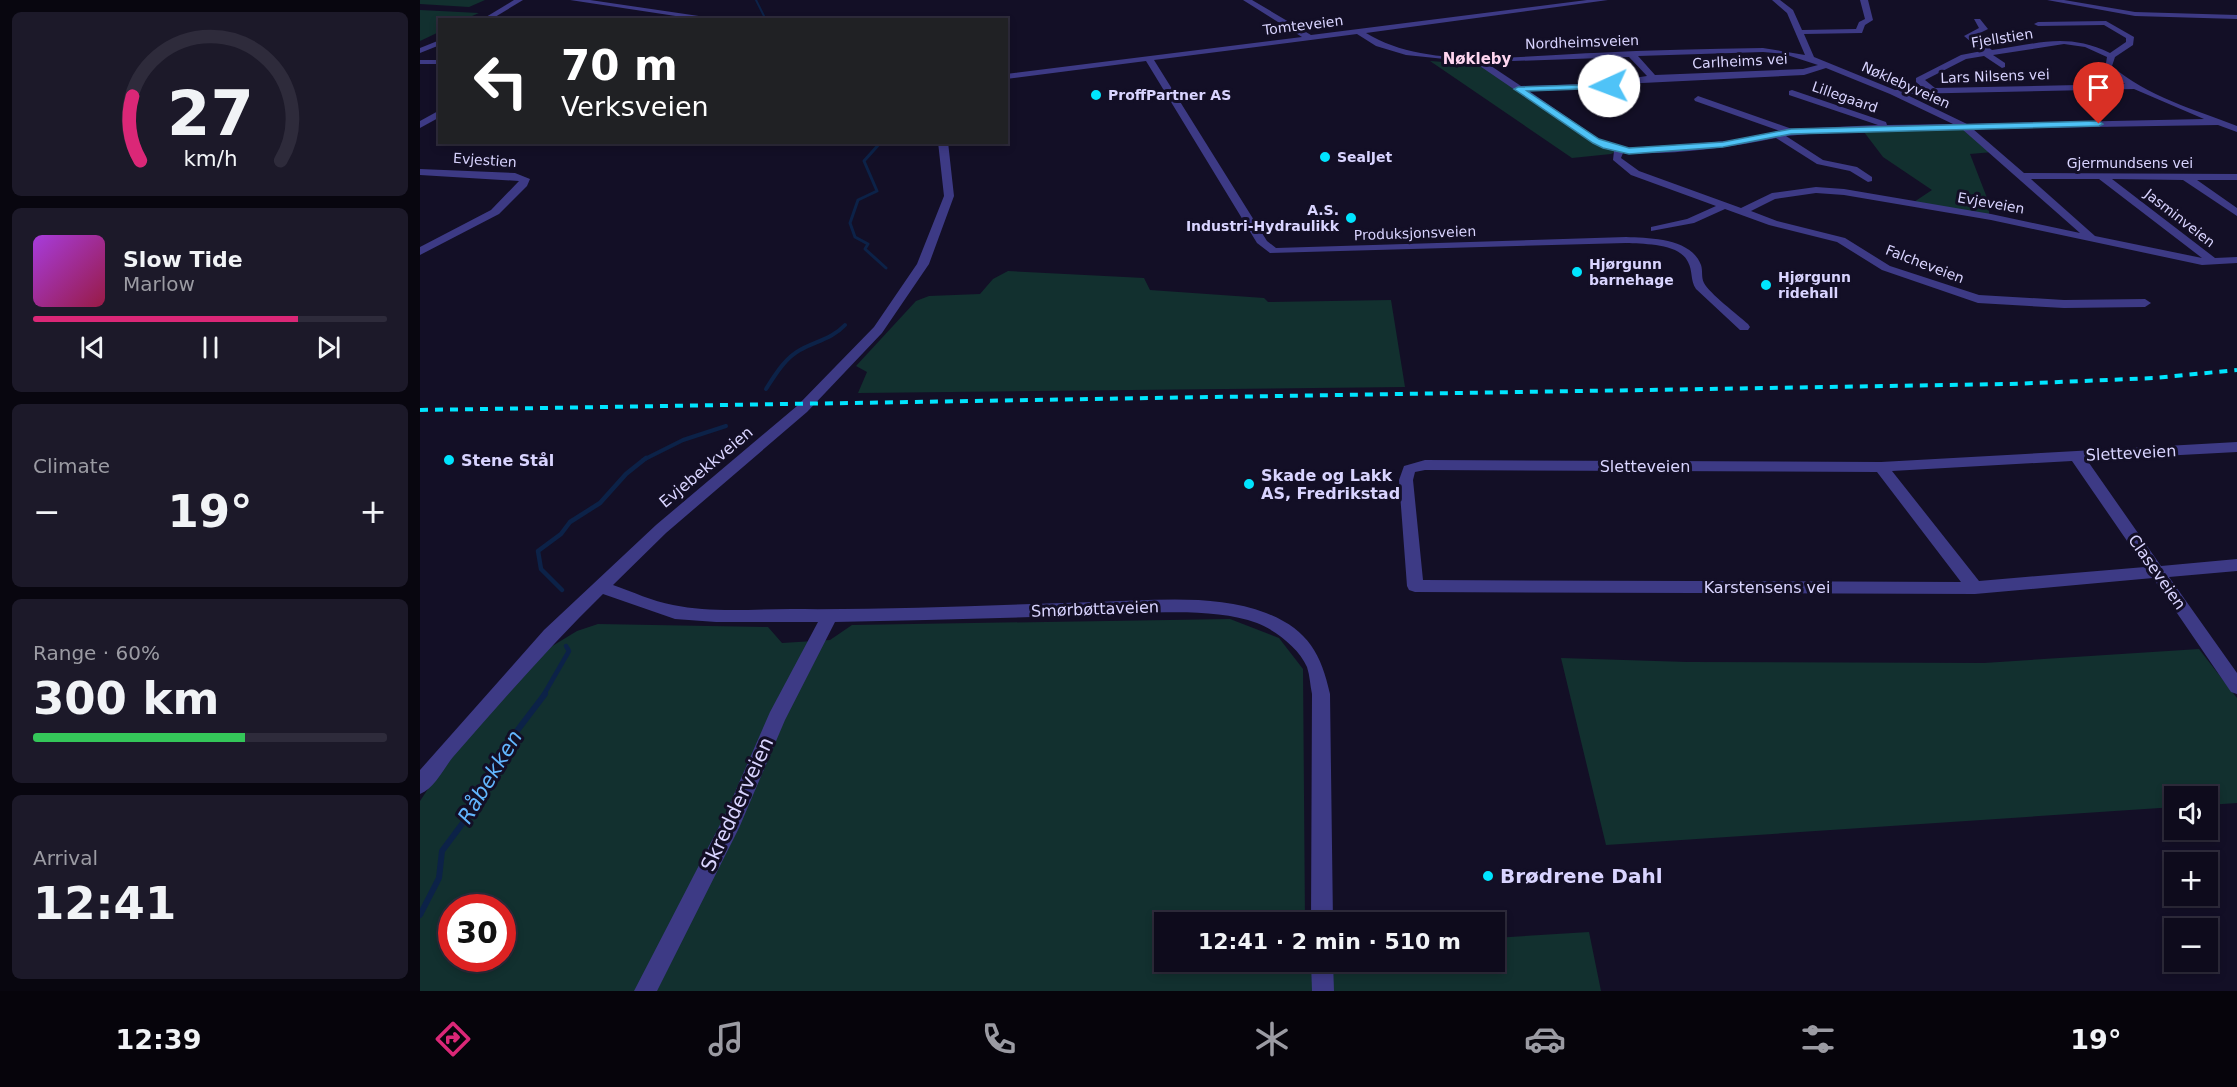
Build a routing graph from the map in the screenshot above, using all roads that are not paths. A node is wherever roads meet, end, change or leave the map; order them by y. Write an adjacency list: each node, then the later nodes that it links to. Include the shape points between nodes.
1 (519, 0): 9 (street)
2 (574, 0): 10 (street)
3 (1247, 0): 15 (street)
4 (1604, 0): 13 (street, Tomteveien)
5 (1776, 0): 14 (street, via 1790,12)
6 (1863, 0): 14 (street, via 1869,20 1859,31)
7 (2051, 0): 8 (street, via 2135,15)
8 (2237, 16)
9 (488, 18)
10 (708, 18)
11 (1977, 21): 18 (street, via 1984,29 1968,36)
12 (2038, 24): 20 (street, via 2106,23 2130,37 2127,47)
13 (1359, 32): 15 (street, Tomteveien); 23 (street, Nordheimsveien, via 1404,52)
14 (1797, 32): 22 (street)
15 (1310, 38): 21 (street, Tomteveien)
16 (438, 43): 17 (street)
17 (420, 51)
18 (1987, 53): 20 (street, Fjellstien, via 2071,42); 27 (street); 33 (street, Fjellstien, via 1955,60 1919,80)
19 (1631, 54): 22 (street, Nordheimsveien, via 1763,50); 23 (street, Nordheimsveien); 29 (street)
20 (2111, 56): 30 (street, via 2108,67 2112,73)
21 (1149, 59): 28 (street, Tomteveien); 61 (street, Produksjonsveien, via 1263,243 1274,251 1648,241 1670,245 1692,257 1695,281)
22 (1811, 59): 26 (street, Nøklebyveien)
23 (1477, 60): 31 (street)
24 (420, 62): 25 (street)
25 (438, 62)
26 (1826, 65): 29 (street, Carlheims vei, via 1804,72); 32 (street, Nøklebyveien)
27 (2002, 65)
28 (1008, 77)
29 (1653, 78): 31 (street, Carlheims vei, via 1621,84)
30 (2134, 86): 33 (street, Lars Nilsens vei); 37 (street)
31 (1518, 89): 45 (street, via 1596,141)
32 (1893, 92): 33 (street, Lars Nilsens vei); 39 (street, Nøklebyveien)
33 (1934, 92)
34 (1792, 93): 40 (street, Lillegaard)
35 (1698, 99): 42 (street, Lillegaard)
36 (438, 114): 38 (street)
37 (2218, 122): 39 (street, Lillegaard); 41 (street)
38 (420, 125)
39 (1964, 126): 40 (street, Lillegaard); 47 (street, Nøklebyveien)
40 (1888, 128): 42 (street, Lillegaard)
41 (2237, 129)
42 (1791, 132): 43 (street, Lillegaard)
43 (1777, 134): 45 (street, Lillegaard, via 1738,143); 51 (street, via 1820,162 1852,169)
44 (943, 144): 68 (street, Evjebekkveien, via 950,196 923,264 878,330 802,409 661,529)
45 (1618, 150): 52 (street, Falcheveien, via 1616,158 1635,173)
46 (420, 171): 57 (street, Evjestien, via 525,179 495,212)
47 (2022, 176): 48 (street, Gjermundsens vei); 56 (street, Nøklebyveien)
48 (2102, 177): 49 (street, Gjermundsens vei); 59 (street, Jasminveien)
49 (2186, 177): 50 (street, Gjermundsens vei); 54 (street)
50 (2237, 177)
51 (1868, 179)
52 (1723, 206): 53 (street, Falcheveien); 55 (street, via 1682,225)
53 (1741, 212): 56 (street, Evjeveien, via 1772,196 1816,190 1844,192); 60 (street, Falcheveien, via 1841,240 1886,268 1978,299)
54 (2237, 213)
55 (1655, 229)
56 (2092, 238): 59 (street, Evjeveien, via 2193,261)
57 (420, 252)
58 (2237, 260): 59 (street, Evjeveien)
59 (2212, 261)
60 (2145, 303)
61 (1744, 327)
62 (2237, 447): 63 (street, Sletteveien)
63 (2077, 457): 64 (street, Sletteveien); 67 (street, Claseveien)
64 (1881, 467): 65 (street, Sletteveien, via 1425,465); 69 (street)
65 (1409, 469): 69 (street, Karstensens vei, via 1406,480 1415,586)
66 (2237, 566): 67 (street, Karstensens vei)
67 (2158, 573): 69 (street, Karstensens vei); 71 (street, Claseveien)
68 (601, 587): 70 (street, Smørbøttaveien, via 675,612); 72 (street, Evjebekkveien, via 550,635)
69 (1975, 588)
70 (830, 616): 73 (street, Smørbøttaveien, via 1200,608 1263,618 1284,629 1315,665 1321,694); 75 (street, Skredderveien)
71 (2237, 687)
72 (420, 785)
73 (1322, 912)
74 (1322, 972): 76 (street)
75 (645, 991)
76 (1323, 991)

